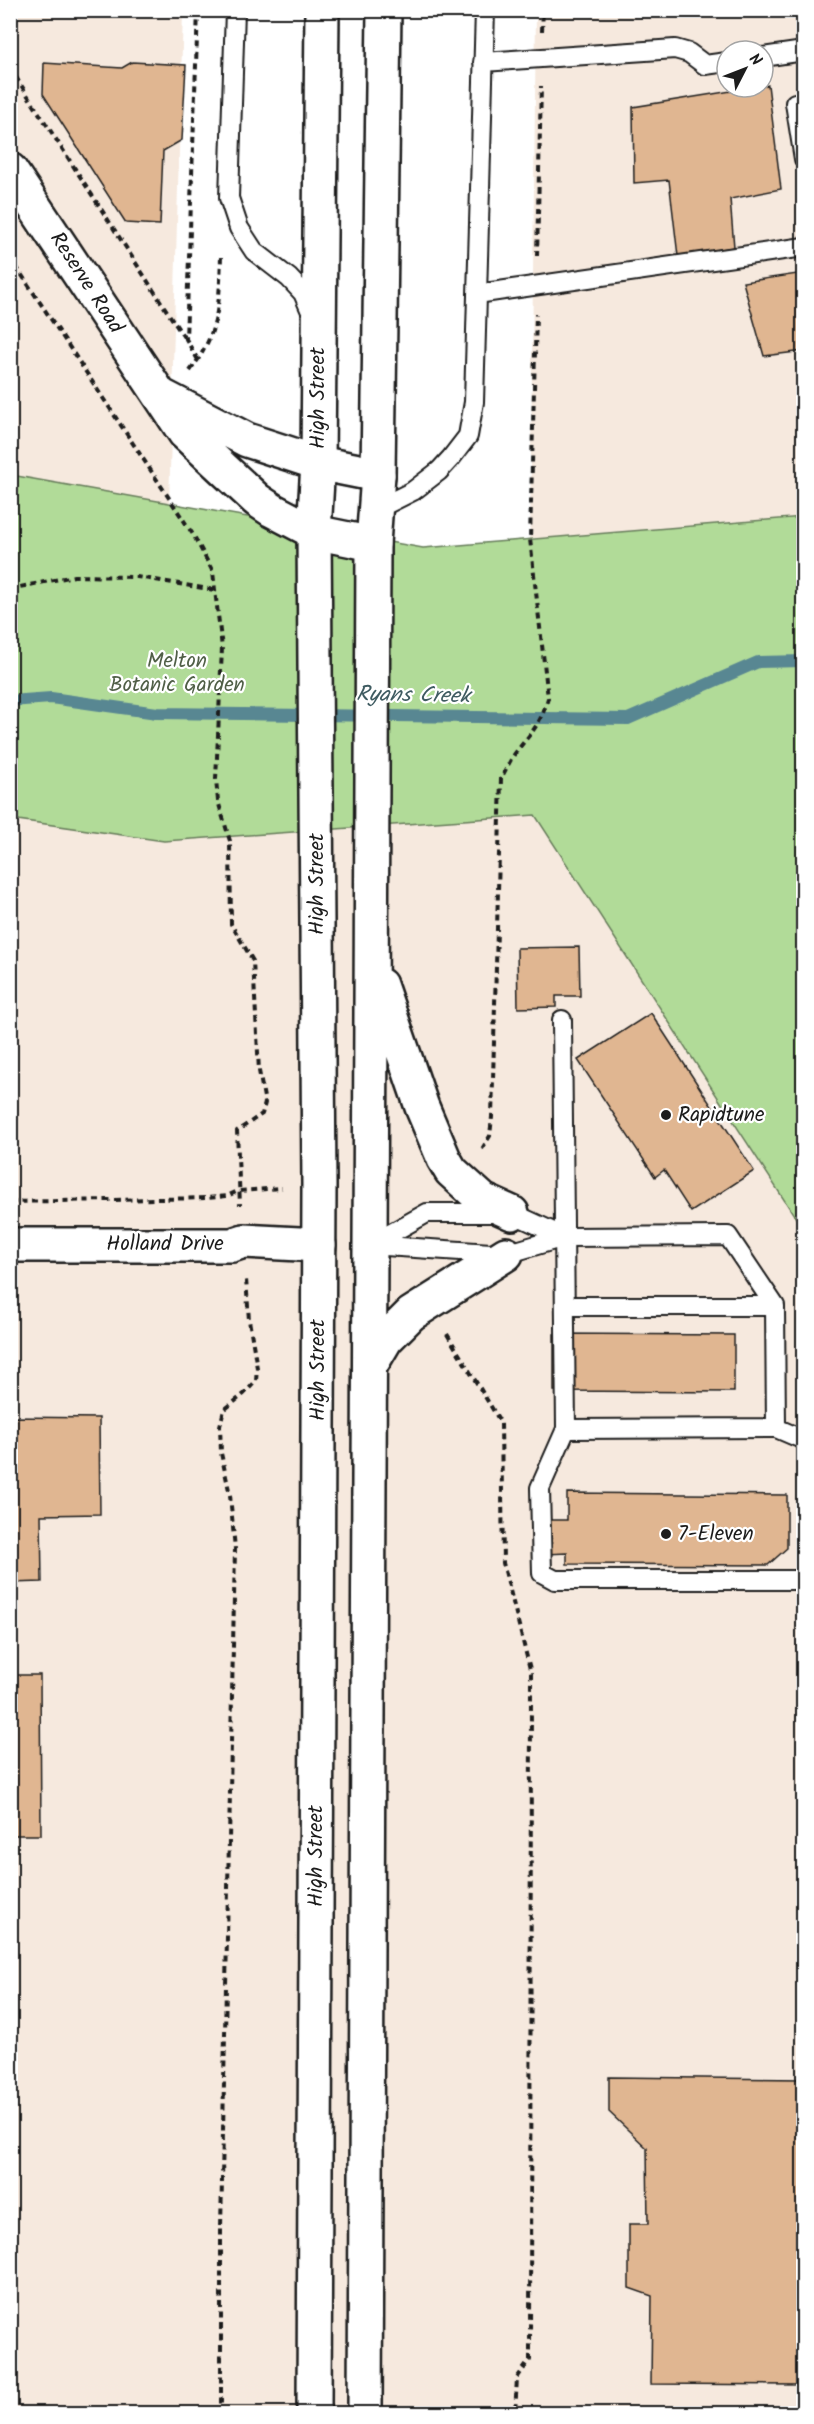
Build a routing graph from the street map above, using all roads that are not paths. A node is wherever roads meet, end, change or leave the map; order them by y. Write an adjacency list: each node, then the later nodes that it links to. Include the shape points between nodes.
1 (235, 10): 14 (lane, High Street, via 229,198 239,228 254,251 303,293)
2 (322, 10): 14 (main road, High Street)
3 (384, 10): 17 (main road)
4 (485, 10): 7 (lane)
5 (804, 51): 6 (lane)
6 (775, 55)
7 (483, 62): 8 (lane, via 675,49 689,53 705,65); 13 (lane)
8 (715, 64)
9 (795, 103): 10 (lane)
10 (804, 159)
11 (10, 170): 15 (main road, Reserve Road)
12 (804, 247): 13 (lane)
13 (477, 294): 18 (lane, via 474,402 468,436 439,471 413,491)
14 (318, 326): 16 (main road, High Street)
15 (162, 396): 16 (main road, Reserve Road, via 247,440); 19 (main road, Reserve Road, via 185,433 250,493 272,510)
16 (318, 463): 17 (main road, Reserve Road); 19 (main road, High Street)
17 (378, 476): 18 (main road)
18 (375, 510): 20 (main road)
19 (314, 532): 20 (main road, Reserve Road); 26 (main road, High Street)
20 (373, 544): 21 (main road)
21 (371, 960): 23 (main road, via 444,1159 451,1171 483,1200); 27 (main road)
22 (562, 1020): 24 (lane)
23 (512, 1213): 24 (lane); 27 (lane, via 427,1213)
24 (564, 1237): 28 (lane); 29 (lane); 30 (lane, via 728,1236)
25 (10, 1245): 26 (main road, Holland Drive, via 232,1245 244,1241)
26 (319, 1245): 27 (main road, Holland Drive); 36 (main road, High Street)
27 (370, 1245): 28 (lane); 31 (main road)
28 (506, 1254): 31 (main road, via 411,1314 386,1340)
29 (565, 1305): 30 (lane); 33 (lane)
30 (775, 1306): 32 (lane)
31 (370, 1365): 37 (main road)
32 (776, 1428): 33 (lane); 34 (lane)
33 (567, 1429): 35 (lane, via 540,1488 542,1573 555,1580)
34 (804, 1440)
35 (804, 1580)
36 (314, 2414)
37 (365, 2414)

